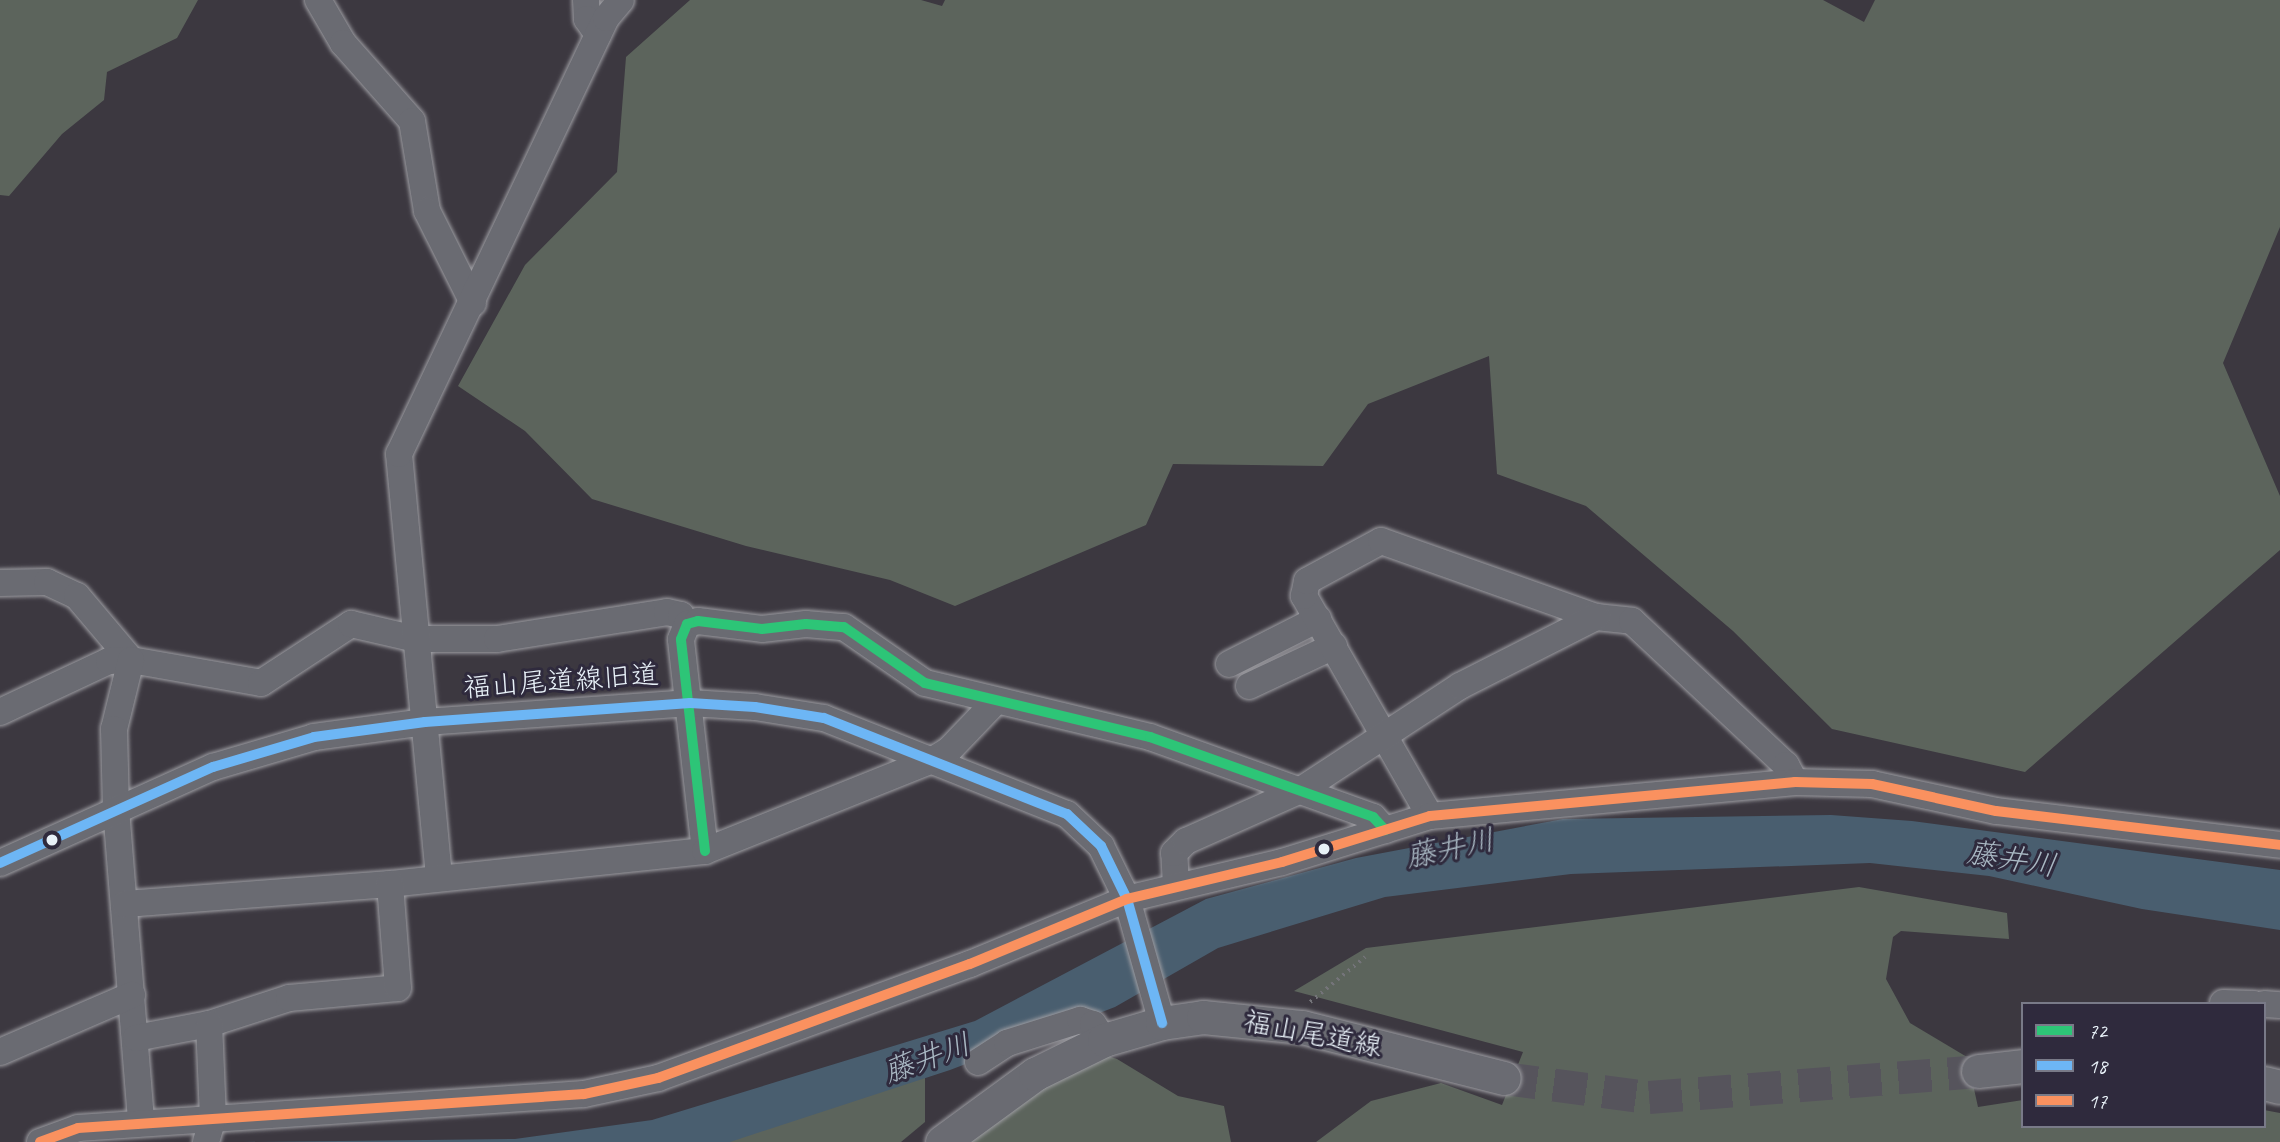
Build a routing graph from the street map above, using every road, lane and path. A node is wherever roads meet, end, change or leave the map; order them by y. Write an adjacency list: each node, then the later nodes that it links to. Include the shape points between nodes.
1 (318, 0): 5 (street, via 343,43 412,121 427,211)
2 (586, 0): 4 (street, via 587,19)
3 (621, 0): 4 (street)
4 (598, 35): 5 (street)
5 (473, 303): 10 (street, via 399,454)
6 (0, 583): 12 (street, via 47,582 77,596)
7 (1596, 617): 8 (street, via 1381,541 1307,581 1304,596); 19 (street, via 1460,687); 21 (street, via 1632,621 1786,765)
8 (1318, 619): 11 (street); 13 (street)
9 (687, 624): 10 (street, via 681,615 667,612 496,639); 15 (street, via 844,627 925,683); 16 (street, via 681,639)
10 (416, 639): 12 (street, via 351,624 261,683); 18 (street)
11 (1334, 646): 14 (street); 19 (street)
12 (131, 660): 17 (street, via 109,662); 23 (street, via 114,729)
13 (1230, 664)
14 (1249, 686)
15 (995, 702): 20 (street, via 949,750); 22 (street, via 1150,737)
16 (690, 703): 18 (street, 福山尾道線旧道); 20 (street, 福山尾道線旧道, via 824,718); 27 (street)
17 (0, 712)
18 (425, 722): 23 (street, 福山尾道線旧道, via 314,737 213,767); 29 (street)
19 (1385, 738): 22 (street); 24 (street)
20 (933, 760): 27 (street); 33 (street, 福山尾道線旧道, via 1066,814 1101,846)
21 (1795, 782): 24 (street); 26 (street, via 1872,784 1996,811)
22 (1301, 790): 25 (street, via 1373,817); 31 (street, via 1186,841 1174,853)
23 (116, 809): 28 (street, 福山尾道線旧道); 32 (street)
24 (1430, 816): 25 (street)
25 (1385, 830): 31 (street, via 1282,862)
26 (2280, 845)
27 (705, 851): 29 (street)
28 (0, 863)
29 (439, 877): 30 (street)
30 (390, 884): 32 (street); 37 (street, via 398,988 289,998)
31 (1176, 886): 33 (street)
32 (125, 904): 35 (street)
33 (1131, 909): 36 (street, 福山尾道線旧道); 47 (street, via 658,1078 584,1094)
34 (1365, 957): 38 (path, via 1308,1004)
35 (132, 995): 39 (street); 41 (street)
36 (1159, 1011): 38 (main road, 福山尾道線); 40 (main road, 福山尾道線)
37 (209, 1024): 39 (street); 47 (street)
38 (1302, 1027): 45 (main road, 福山尾道線)
39 (136, 1038): 46 (street)
40 (1104, 1040): 42 (street, via 1093,1024 1080,1020 1007,1043); 49 (main road, 福山尾道線, via 1035,1074)
41 (0, 1052)
42 (978, 1062)
43 (2021, 1066): 44 (main road)
44 (1978, 1071)
45 (1504, 1078)
46 (141, 1123): 47 (street); 48 (street, via 78,1128)
47 (208, 1131)
48 (40, 1142)
49 (942, 1142)

